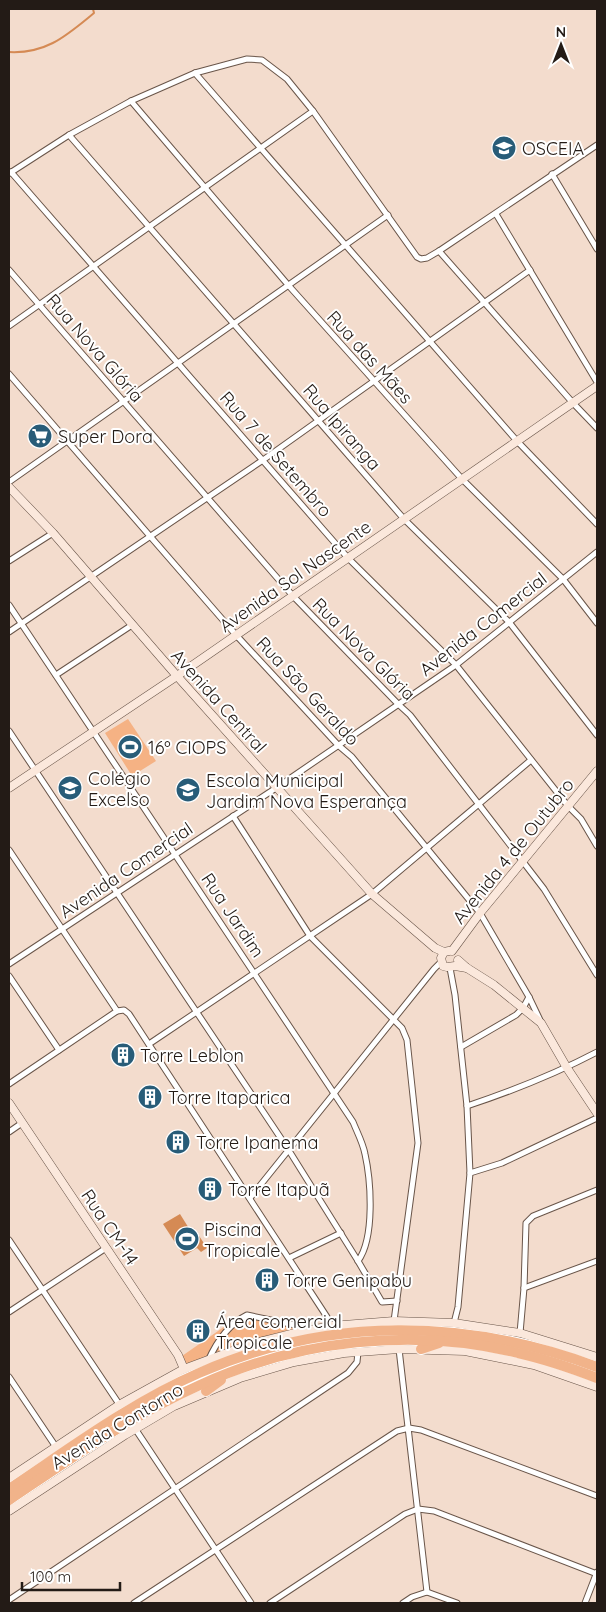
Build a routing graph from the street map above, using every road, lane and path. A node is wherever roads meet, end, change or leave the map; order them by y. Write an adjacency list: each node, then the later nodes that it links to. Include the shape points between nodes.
1 (195, 73): 2 (street); 3 (street, via 247,59 262,60 287,79); 6 (street)
2 (131, 101): 4 (street); 9 (street, Rua das Mães)
3 (314, 111): 6 (street); 11 (street)
4 (69, 135): 7 (street); 12 (street, Rua Ipiranga)
5 (597, 145): 8 (street)
6 (261, 148): 9 (street); 13 (street)
7 (10, 173): 16 (street, Rua 7 de Setembro)
8 (552, 174): 10 (street); 14 (street)
9 (205, 188): 12 (street); 19 (street, Rua das Mães)
10 (496, 214): 15 (street); 18 (street)
11 (388, 215): 13 (street); 15 (street, via 417,257 427,258)
12 (149, 227): 16 (street); 22 (street, Rua Ipiranga)
13 (345, 245): 19 (street); 24 (street)
14 (597, 249)
15 (440, 251): 20 (street)
16 (94, 266): 21 (street); 25 (street, Rua 7 de Setembro)
17 (9, 270): 21 (street, Rua Nova Glória)
18 (530, 270): 20 (street); 28 (street)
19 (288, 286): 22 (street); 27 (street, Rua das Mães)
20 (484, 302): 24 (street); 30 (street)
21 (39, 305): 23 (street); 29 (street, Rua Nova Glória)
22 (234, 324): 25 (street); 31 (street, Rua Ipiranga)
23 (9, 326)
24 (429, 341): 27 (street); 34 (street)
25 (178, 363): 29 (street); 35 (street, Rua 7 de Setembro)
26 (9, 374): 33 (street, Rua São Geraldo)
27 (374, 381): 31 (street); 36 (street, Rua das Mães)
28 (597, 384): 30 (street, Avenida Sol Nascente)
29 (123, 401): 33 (street); 39 (street, Rua Nova Glória)
30 (573, 403): 32 (street); 34 (street, Avenida Sol Nascente)
31 (318, 421): 35 (street); 40 (street, Rua Ipiranga)
32 (597, 428)
33 (67, 441): 37 (street); 43 (street, Rua São Geraldo)
34 (517, 442): 36 (street, Avenida Sol Nascente); 41 (street)
35 (263, 460): 39 (street); 45 (street, Rua 7 de Setembro)
36 (462, 479): 40 (street, Avenida Sol Nascente); 48 (street, Rua das Mães)
37 (9, 482)
38 (9, 487): 42 (street, Avenida Central)
39 (207, 498): 43 (street); 49 (street, Rua Nova Glória)
40 (404, 519): 45 (street, Avenida Sol Nascente); 51 (street, Rua Ipiranga)
41 (597, 524)
42 (53, 533): 46 (street); 47 (street, Avenida Central)
43 (150, 536): 47 (street); 56 (street, Rua São Geraldo)
44 (597, 552): 48 (street, Avenida Comercial)
45 (348, 558): 49 (street, Avenida Sol Nascente); 57 (street, Rua 7 de Setembro)
46 (9, 561)
47 (90, 577): 52 (street); 54 (street, Avenida Central)
48 (563, 579): 51 (street, Avenida Comercial); 53 (street, Rua das Mães)
49 (293, 596): 56 (street, Avenida Sol Nascente); 60 (street, Rua Nova Glória)
50 (9, 605): 52 (street, Rua Jardim)
51 (510, 622): 57 (street, Avenida Comercial); 63 (street, Rua Ipiranga)
52 (21, 623): 55 (street); 58 (street, Rua Jardim)
53 (597, 623)
54 (132, 625): 58 (street); 59 (street, Avenida Central)
55 (9, 632)
56 (236, 635): 59 (street, Avenida Sol Nascente); 64 (street, Rua São Geraldo)
57 (456, 665): 60 (street, Avenida Comercial); 65 (street, Rua 7 de Setembro)
58 (56, 675): 62 (street, Rua Jardim)
59 (177, 676): 62 (street, Avenida Sol Nascente); 69 (street, Avenida Central)
60 (398, 704): 64 (street, Avenida Comercial); 70 (street, Rua Nova Glória, via 410,715)
61 (9, 731): 66 (street)
62 (94, 731): 66 (street, Avenida Sol Nascente); 76 (street, Rua Jardim)
63 (597, 735)
64 (338, 745): 69 (street, Avenida Comercial); 74 (street, Rua São Geraldo, via 352,757)
65 (531, 760): 70 (street); 71 (street, Rua 7 de Setembro)
66 (35, 770): 68 (street, Avenida Sol Nascente); 78 (street)
67 (597, 771): 71 (street, Avenida 4 de Outubro)
68 (9, 788)
69 (276, 788): 72 (street, Avenida Comercial); 79 (street, Avenida Central)
70 (478, 805): 74 (street); 77 (street, Rua Nova Glória)
71 (568, 806): 73 (street, Rua 7 de Setembro, via 581,819); 77 (street, Avenida 4 de Outubro)
72 (233, 816): 76 (street, Avenida Comercial); 82 (street)
73 (597, 846)
74 (426, 849): 79 (street); 80 (street, Rua São Geraldo)
75 (9, 850): 81 (street)
76 (175, 854): 78 (street, Avenida Comercial); 86 (street, Rua Jardim)
77 (523, 861): 80 (street, Avenida 4 de Outubro); 87 (street, Rua Nova Glória)
78 (117, 892): 81 (street, Avenida Comercial); 92 (street)
79 (372, 894): 82 (street); 83 (street, Avenida Central)
80 (480, 913): 83 (street, Avenida 4 de Outubro); 89 (street, Rua São Geraldo)
81 (62, 929): 84 (street, Avenida Comercial); 91 (street)
82 (310, 936): 86 (street); 93 (street)
83 (445, 956): 85 (street, Avenida Central, via 446,968); 85 (street, via 456,954); 93 (street)
84 (9, 964)
85 (454, 964): 90 (street, via 467,968 494,985); 96 (street)
86 (254, 973): 92 (street); 101 (street, Rua Jardim)
87 (597, 975)
88 (9, 976): 97 (street)
89 (529, 997): 90 (street); 94 (street, Rua São Geraldo)
90 (523, 1008): 94 (street); 96 (street)
91 (117, 1011): 95 (street, via 124,1010 129,1014); 97 (street)
92 (197, 1012): 95 (street); 108 (street)
93 (393, 1019): 101 (street); 120 (street, via 407,1040 418,1143)
94 (541, 1023): 99 (street)
95 (149, 1044): 111 (street)
96 (461, 1047): 103 (street)
97 (59, 1050): 100 (street)
98 (597, 1052): 99 (street)
99 (567, 1068): 103 (street); 104 (street)
100 (9, 1084)
101 (333, 1092): 108 (street); 116 (street, Rua Jardim, via 353,1122 365,1153 371,1186 367,1236 364,1253)
102 (9, 1103): 106 (street, Rua CM-14)
103 (467, 1106): 109 (street)
104 (597, 1113)
105 (597, 1118): 109 (street, via 502,1163)
106 (22, 1123): 107 (street); 114 (street, Rua CM-14)
107 (9, 1132)
108 (288, 1149): 111 (street); 112 (street)
109 (470, 1173): 123 (street)
110 (597, 1190): 118 (street, via 533,1216 526,1223)
111 (250, 1198): 115 (street)
112 (341, 1233): 115 (street); 116 (street)
113 (9, 1240): 119 (street)
114 (106, 1248): 119 (street); 137 (street, Rua CM-14)
115 (289, 1258): 124 (street)
116 (358, 1261): 120 (street, via 382,1302)
117 (597, 1261): 118 (street)
118 (524, 1288): 126 (street)
119 (42, 1290): 121 (street); 143 (street)
120 (397, 1301): 122 (street)
121 (9, 1312)
122 (394, 1321): 123 (street, Avenida Contorno); 124 (street, Avenida Contorno)
123 (454, 1323): 126 (street, Avenida Contorno)
124 (331, 1326): 125 (street, Avenida Contorno)
125 (307, 1330): 133 (street, Avenida Contorno, via 251,1344); 133 (street, via 247,1315 237,1320 221,1338)
126 (520, 1333): 132 (street, Avenida Contorno)
127 (447, 1341): 129 (highway); 130 (highway); 134 (highway, via 386,1339 343,1344); 140 (highway, via 517,1352)
128 (399, 1349): 129 (street, Avenida Contorno); 131 (street, Avenida Contorno); 144 (street)
129 (421, 1349): 130 (street, Avenida Contorno)
130 (465, 1351): 141 (street, Avenida Contorno, via 534,1365)
131 (358, 1352): 136 (street, Avenida Contorno); 147 (street, via 357,1362 348,1373)
132 (597, 1358)
133 (208, 1361): 137 (street, Avenida Contorno)
134 (247, 1366): 136 (highway); 138 (highway)
135 (597, 1367): 143 (highway, via 533,1346 459,1332 392,1330 349,1333 268,1348 232,1360 199,1373)
136 (269, 1368): 142 (street, Avenida Contorno)
137 (184, 1369): 143 (street, Avenida Contorno)
138 (230, 1373): 142 (highway); 143 (highway)
139 (9, 1377): 145 (street)
140 (597, 1378)
141 (597, 1387)
142 (206, 1391): 143 (street, Avenida Contorno, via 174,1406)
143 (127, 1417): 145 (street, Avenida Contorno); 147 (street); 148 (highway); 150 (highway); 152 (street, Avenida Contorno)
144 (409, 1428): 149 (street, via 422,1430); 151 (street); 153 (street, via 397,1431)
145 (56, 1447): 146 (street, Avenida Contorno)
146 (9, 1478)
147 (175, 1488): 153 (street); 156 (street)
148 (9, 1490)
149 (597, 1496)
150 (9, 1500)
151 (418, 1509): 154 (street, via 434,1511); 155 (street); 159 (street, via 405,1514)
152 (9, 1512)
153 (215, 1549): 157 (street); 158 (street)
154 (597, 1573): 162 (street)
155 (426, 1592): 160 (street); 161 (street)
156 (9, 1600)
157 (134, 1603)
158 (251, 1603)
159 (270, 1603)
160 (403, 1603)
161 (457, 1603)
162 (585, 1603)

